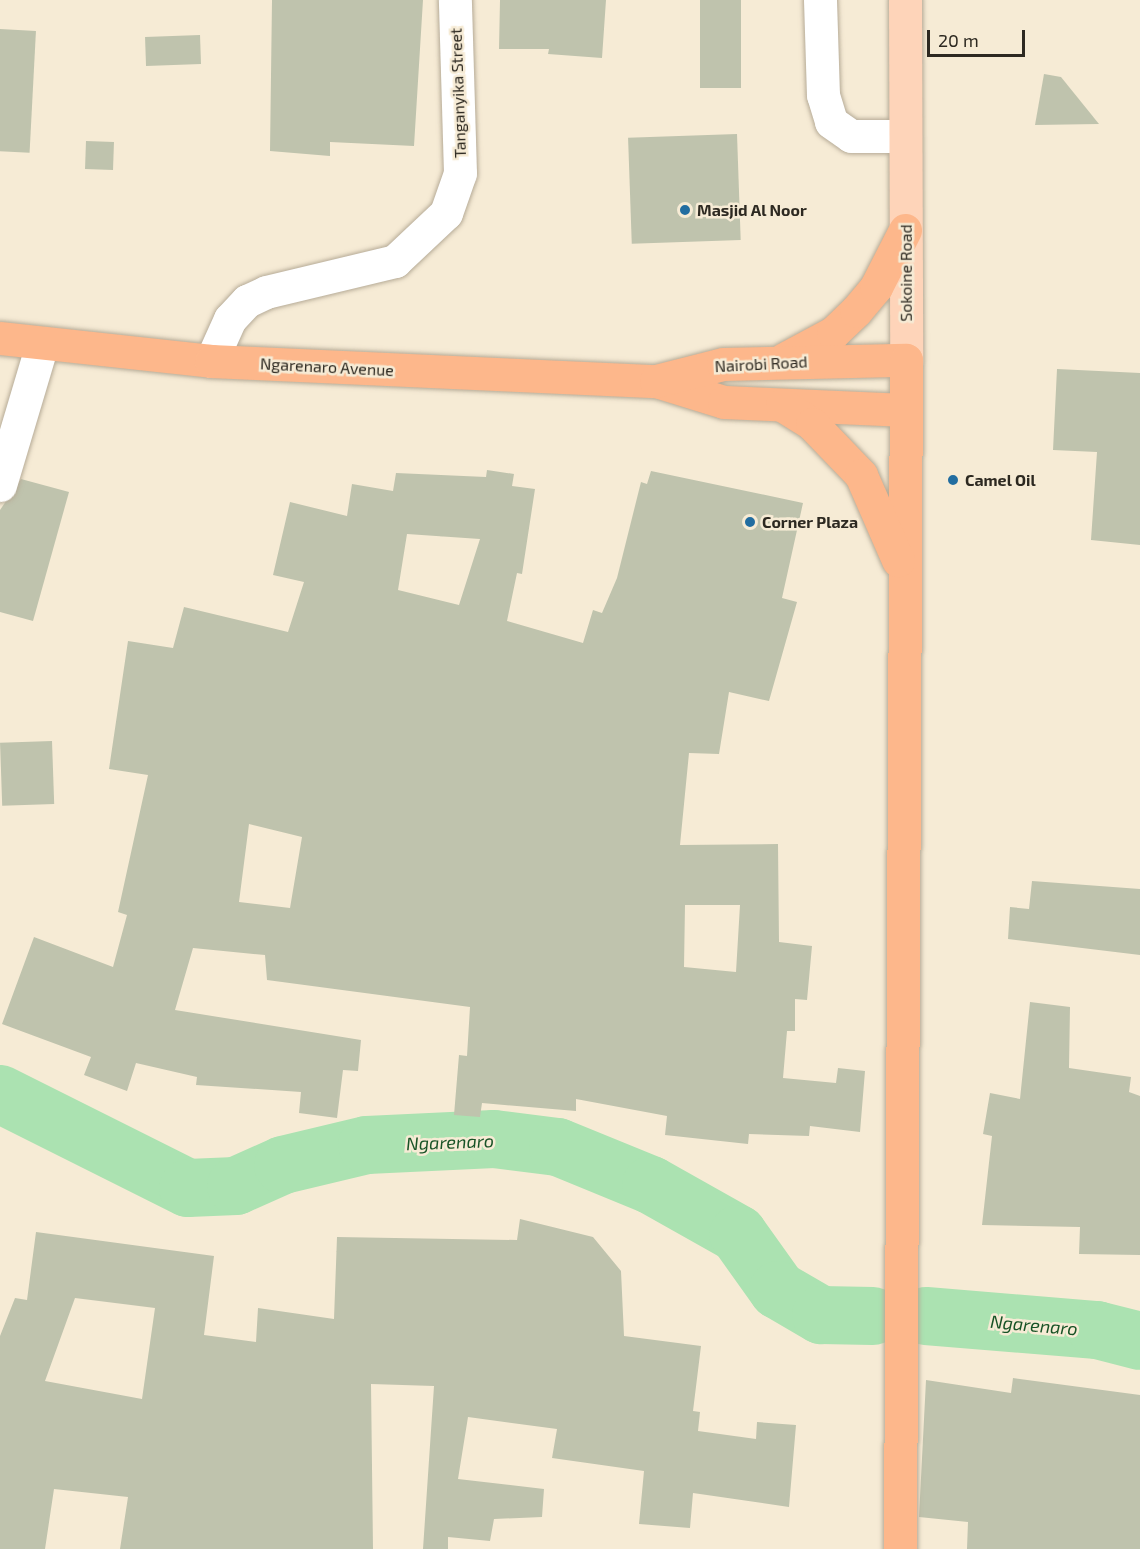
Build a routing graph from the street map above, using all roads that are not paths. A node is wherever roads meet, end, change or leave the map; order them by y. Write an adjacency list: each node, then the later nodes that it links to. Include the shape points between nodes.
1 (455, 0): 9 (street, Tanganyika Street, via 460,173 446,213 395,261 266,292 247,302 230,319)
2 (820, 0): 4 (street, via 823,95 831,122 851,136)
3 (905, 0): 4 (main road, Sokoine Road)
4 (905, 136): 5 (main road, Sokoine Road)
5 (905, 230): 8 (main road, Sokoine Road); 10 (highway, via 876,287 856,311 806,350)
6 (0, 338): 7 (highway, Ngarenaro Avenue)
7 (42, 344): 9 (highway, Ngarenaro Avenue); 14 (street)
8 (906, 360): 10 (highway, Nairobi Road); 13 (highway, Sokoine Road)
9 (211, 361): 11 (highway, Ngarenaro Avenue)
10 (777, 362): 11 (highway, Nairobi Road, via 723,364)
11 (656, 381): 12 (highway, Nairobi Road, via 724,402)
12 (782, 405): 13 (highway, Nairobi Road); 15 (highway, via 812,424 861,475 888,528)
13 (906, 410): 15 (highway, Sokoine Road)
14 (0, 485)
15 (906, 591): 16 (highway, Sokoine Road)
16 (900, 1549)

